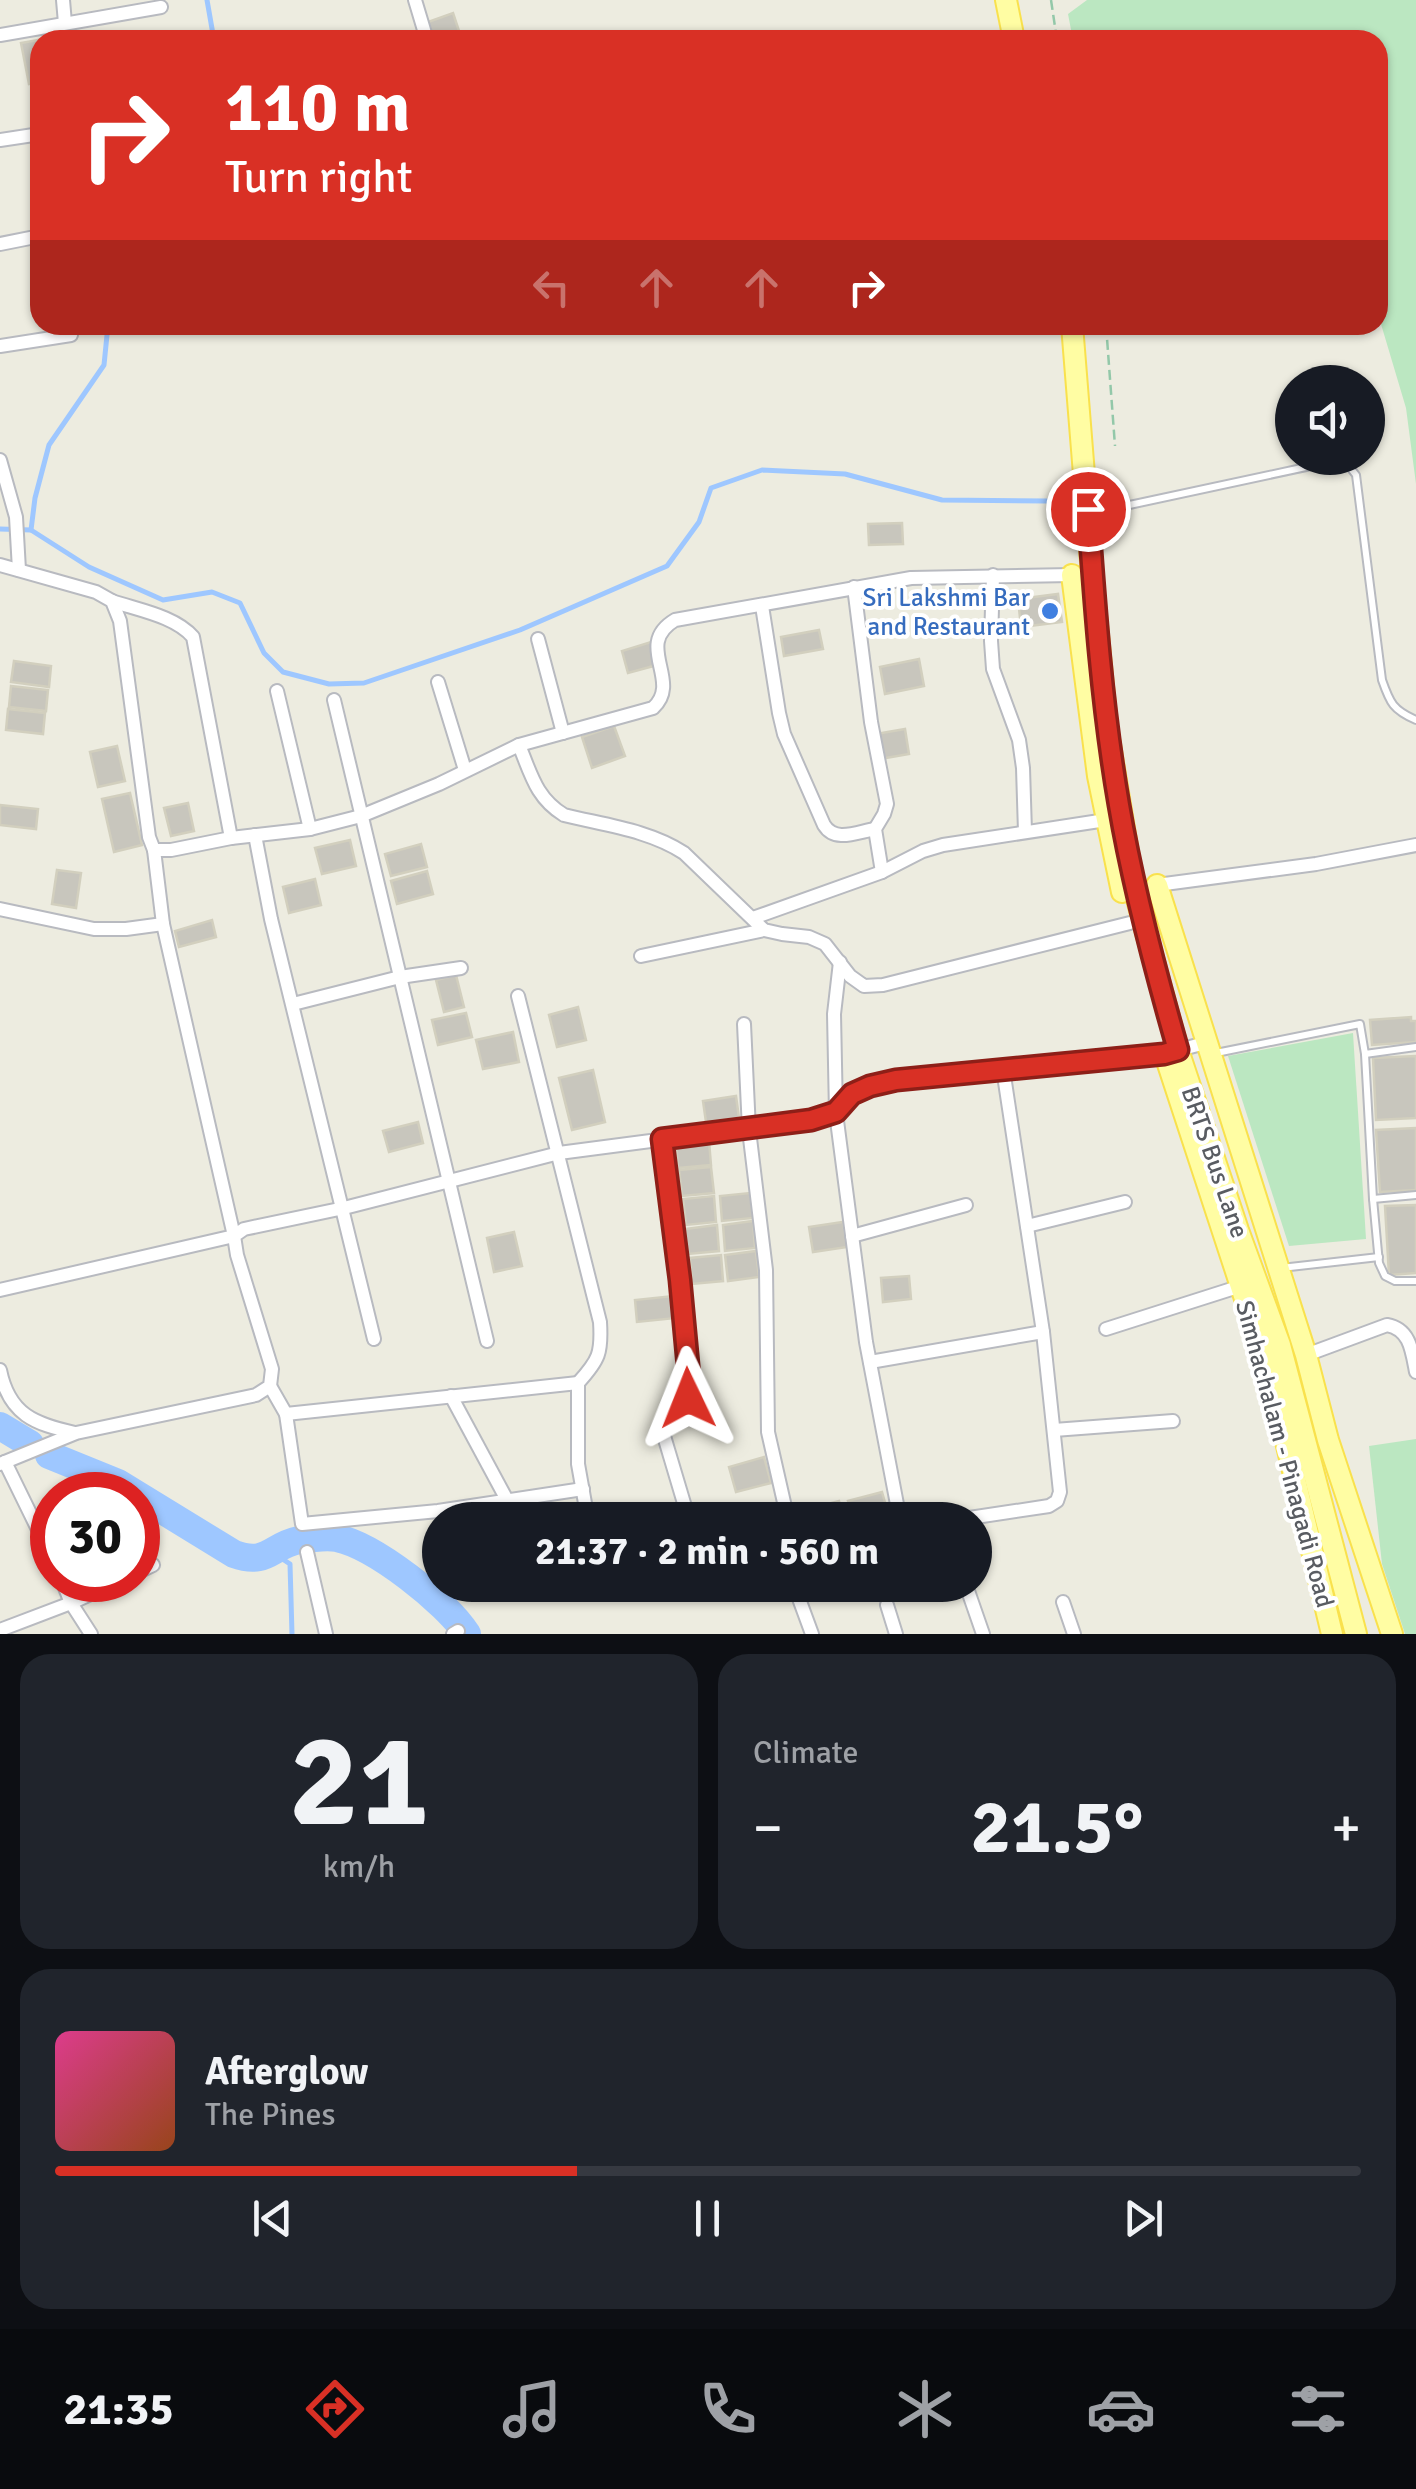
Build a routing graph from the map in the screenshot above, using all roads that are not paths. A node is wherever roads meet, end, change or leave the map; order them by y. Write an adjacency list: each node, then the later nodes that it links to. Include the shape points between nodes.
1 (63, 0): 5 (street)
2 (415, 0): 6 (street)
3 (1006, 0): 7 (main road)
4 (161, 7): 5 (street)
5 (66, 24): 8 (street)
6 (424, 30)
7 (1012, 30)
8 (0, 35)
9 (30, 136): 10 (street)
10 (0, 140)
11 (30, 238): 12 (street)
12 (0, 244)
13 (71, 335): 15 (street)
14 (1073, 335): 58 (main road, BRTS Bus Lane, via 1107,728)
15 (0, 346)
16 (0, 460): 19 (street, via 16,517)
17 (1110, 509): 29 (lane, via 1334,461 1348,465 1356,475 1382,680 1399,713)
18 (0, 565): 19 (street)
19 (19, 570): 23 (street)
20 (1072, 575): 21 (street); 34 (main road, Simhachalam - Pinagadi Road)
21 (994, 576): 22 (street); 37 (street, via 992,669 1018,740)
22 (854, 587): 24 (street); 36 (street, via 887,804)
23 (112, 601): 39 (street, via 173,622 193,637); 41 (street)
24 (762, 606): 30 (street, via 663,627 656,642 661,702); 36 (street, via 784,734 827,831 837,836)
25 (538, 639): 30 (street)
26 (438, 682): 32 (street)
27 (277, 690): 35 (street)
28 (334, 700): 33 (street)
29 (1416, 720)
30 (563, 733): 31 (street)
31 (519, 745): 32 (street); 45 (street, via 551,808 670,844)
32 (466, 770): 33 (street)
33 (361, 816): 35 (street); 52 (street)
34 (1106, 820): 37 (street); 47 (main road, Simhachalam - Pinagadi Road)
35 (310, 828): 38 (street)
36 (874, 829): 42 (street)
37 (1025, 832): 42 (street, via 943,845)
38 (254, 835): 39 (street); 54 (street)
39 (231, 838): 41 (street)
40 (1416, 845): 43 (street)
41 (154, 850): 46 (street)
42 (882, 872): 45 (street)
43 (1157, 886): 57 (main road, Simhachalam - Pinagadi Road)
44 (0, 909): 46 (street, via 94,929)
45 (753, 918): 48 (street)
46 (163, 924): 72 (street)
47 (1130, 924): 50 (street, via 872,986 858,984); 58 (main road, Simhachalam - Pinagadi Road)
48 (764, 930): 49 (street); 50 (street, via 809,937)
49 (641, 956)
50 (840, 962): 61 (street)
51 (461, 968): 52 (street)
52 (400, 977): 54 (street); 65 (street)
53 (518, 996): 64 (street)
54 (293, 1004): 70 (street)
55 (744, 1024): 62 (street)
56 (1416, 1047): 59 (lane)
57 (1207, 1049): 58 (street); 59 (lane, via 1360,1024); 75 (main road, Simhachalam - Pinagadi Road)
58 (1171, 1052): 60 (street); 77 (main road, Simhachalam - Pinagadi Road); 117 (main road, BRTS Bus Lane, via 1280,1345)
59 (1365, 1054): 67 (lane)
60 (1002, 1068): 61 (street, via 870,1086); 71 (street)
61 (836, 1112): 62 (street); 73 (street)
62 (750, 1130): 63 (street); 99 (street, via 766,1270 768,1432)
63 (662, 1139): 64 (street); 98 (street, via 690,1387 663,1425)
64 (559, 1153): 65 (street); 87 (street, via 600,1322 596,1364)
65 (450, 1181): 70 (street); 82 (street)
66 (1416, 1195): 67 (lane)
67 (1373, 1199): 74 (lane)
68 (1125, 1202): 71 (street)
69 (966, 1205): 73 (street)
70 (344, 1208): 72 (street); 81 (street)
71 (1026, 1226): 80 (street)
72 (234, 1236): 78 (street); 88 (street, via 272,1368)
73 (852, 1236): 84 (street)
74 (1379, 1256): 75 (lane); 76 (lane, via 1385,1276)
75 (1279, 1268): 83 (main road, Simhachalam - Pinagadi Road)
76 (1416, 1280)
77 (1241, 1286): 79 (street); 116 (main road, Simhachalam - Pinagadi Road, via 1270,1375)
78 (0, 1290)
79 (1106, 1328)
80 (1043, 1332): 84 (street); 92 (street)
81 (374, 1339)
82 (487, 1340)
83 (1306, 1355): 86 (street, via 1387,1325 1406,1335); 118 (main road, Simhachalam - Pinagadi Road)
84 (870, 1362): 100 (street)
85 (0, 1370): 93 (street, via 23,1414)
86 (1416, 1372)
87 (578, 1383): 89 (street); 95 (street)
88 (270, 1386): 90 (street); 93 (street)
89 (451, 1396): 90 (street); 96 (street)
90 (286, 1414): 96 (street, via 302,1524)
91 (1173, 1421): 92 (street)
92 (1054, 1430): 102 (street, via 1057,1501)
93 (76, 1433): 94 (street)
94 (3, 1463): 101 (street)
95 (583, 1489): 96 (street); 97 (street)
96 (508, 1500)
97 (585, 1502)
98 (683, 1502)
99 (784, 1502)
100 (897, 1502)
101 (30, 1515)
102 (992, 1515)
103 (307, 1552): 111 (street)
104 (800, 1602): 112 (street)
105 (972, 1602): 114 (street)
106 (1063, 1602): 115 (street)
107 (72, 1603): 109 (street); 110 (street)
108 (887, 1605): 113 (street)
109 (0, 1630)
110 (91, 1634)
111 (326, 1634)
112 (812, 1634)
113 (896, 1634)
114 (983, 1634)
115 (1074, 1634)
116 (1332, 1634)
117 (1356, 1634)
118 (1392, 1634)

